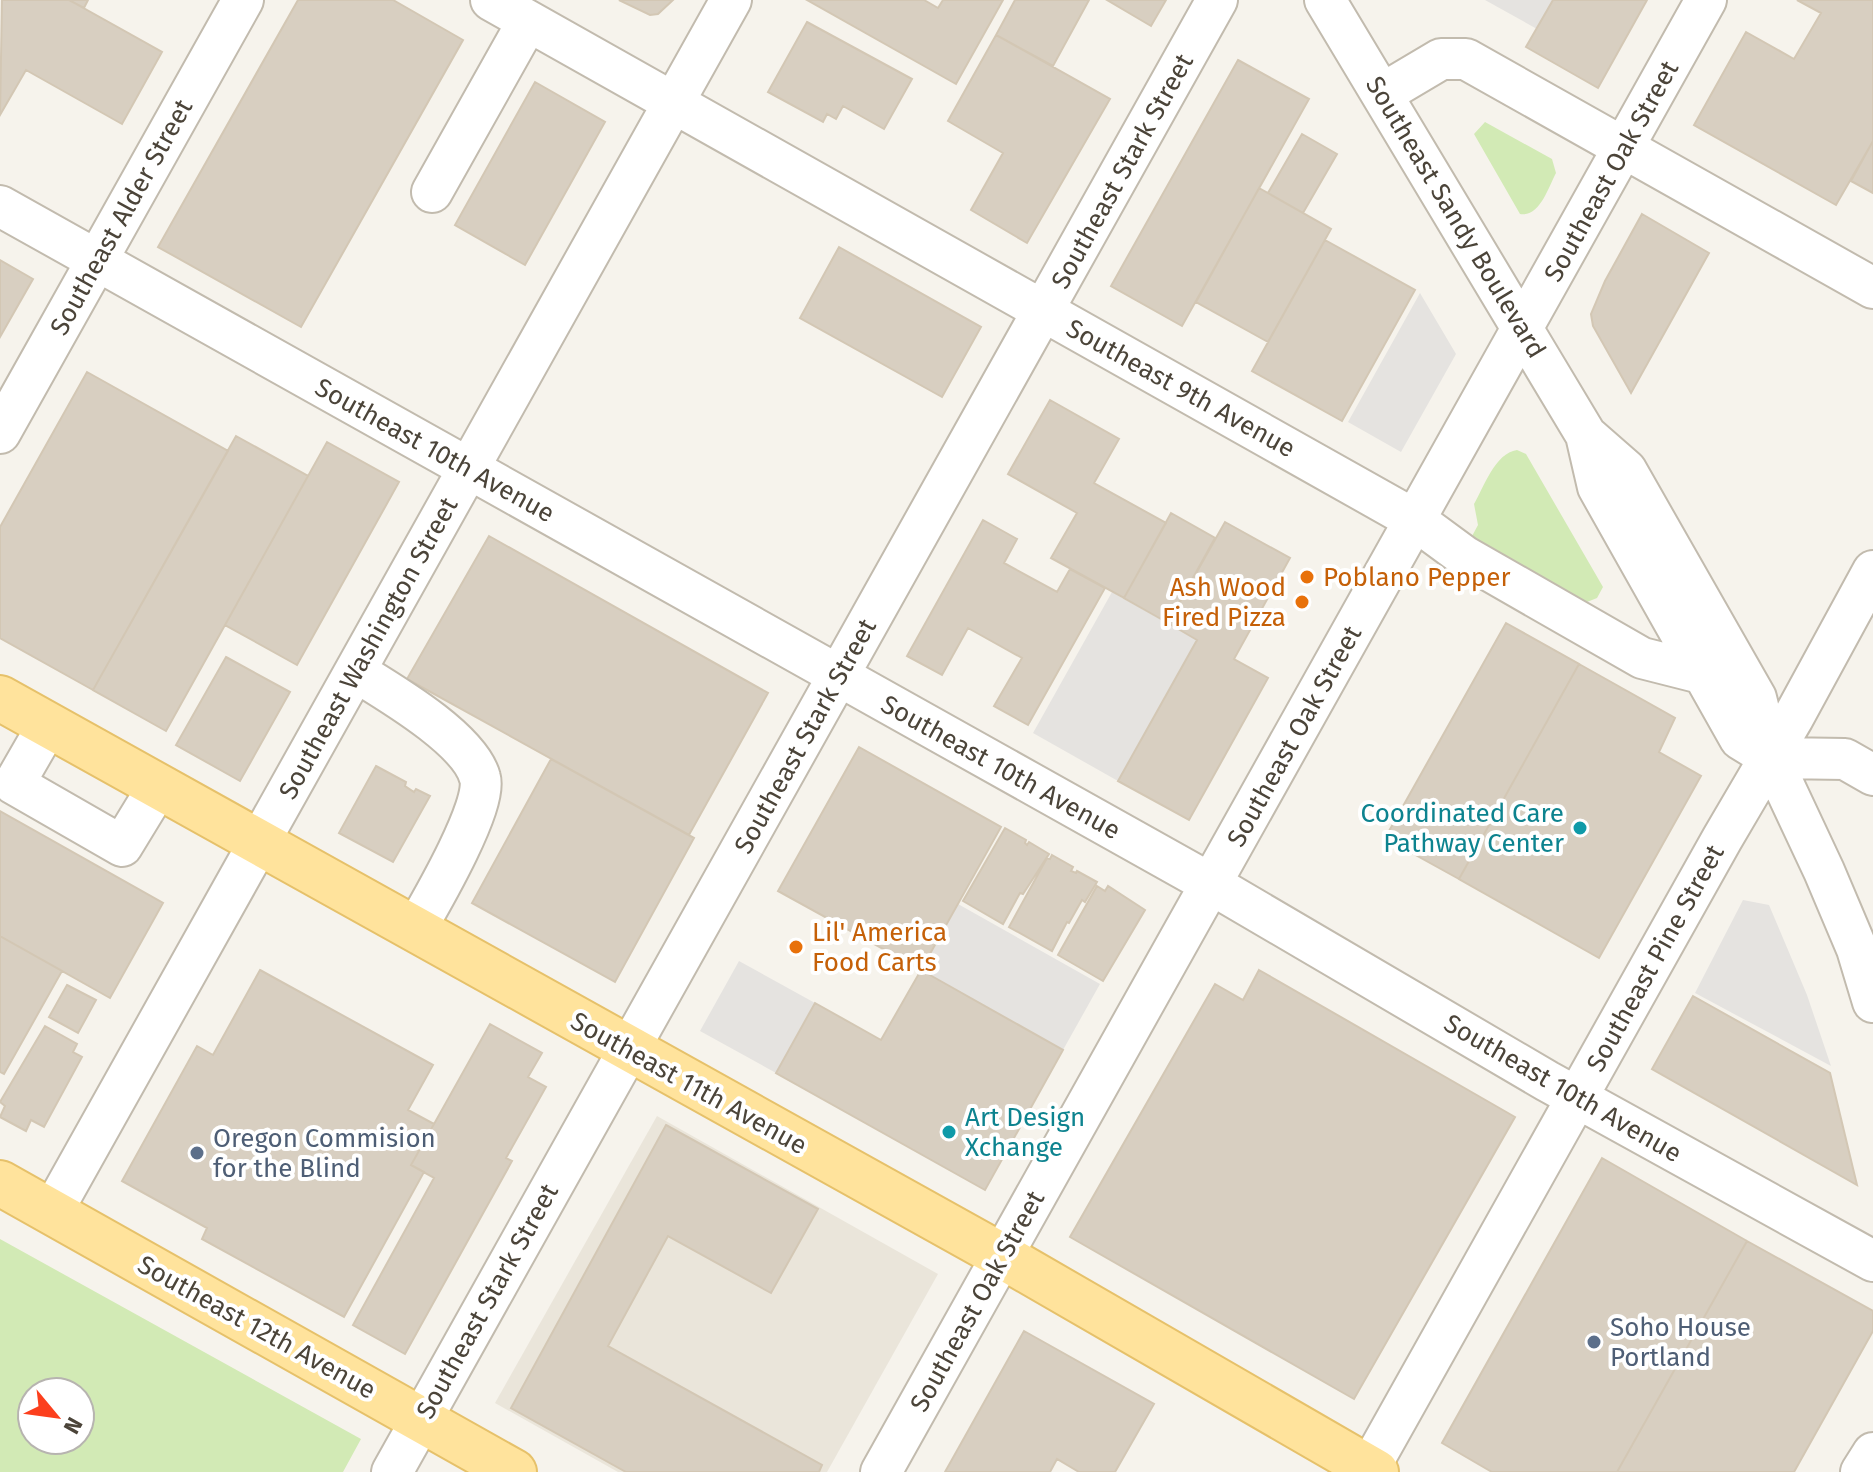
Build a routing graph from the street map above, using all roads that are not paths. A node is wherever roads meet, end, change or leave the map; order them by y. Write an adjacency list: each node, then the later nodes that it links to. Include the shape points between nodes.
1 (243, 0): 13 (street, Southeast Alder Street)
2 (491, 0): 7 (street, Southeast 9th Avenue)
3 (731, 0): 9 (street, Southeast Washington Street)
4 (1217, 0): 15 (street, Southeast Stark Street)
5 (1325, 0): 8 (street, Southeast Sandy Boulevard)
6 (1706, 0): 10 (street, Southeast Oak Street)
7 (528, 21): 9 (street, Southeast 9th Avenue); 11 (street)
8 (1382, 94): 10 (street, via 1441,59 1466,59); 16 (street, Southeast Sandy Boulevard)
9 (674, 102): 15 (street, Southeast 9th Avenue); 19 (street, Southeast Washington Street)
10 (1623, 148): 14 (street); 16 (street, Southeast Oak Street)
11 (432, 192)
12 (0, 206): 13 (street, Southeast 10th Avenue)
13 (97, 261): 17 (street, Southeast Alder Street); 19 (street, Southeast 10th Avenue)
14 (1873, 288)
15 (1043, 310): 20 (street, Southeast 9th Avenue); 24 (street, Southeast Stark Street)
16 (1523, 327): 18 (street, Southeast Sandy Boulevard); 20 (street, Southeast Oak Street)
17 (0, 433)
18 (1586, 435): 23 (street, Southeast Sandy Boulevard, via 1598,487); 27 (street, Southeast Sandy Boulevard, via 1626,470 1657,524 1756,698)
19 (468, 469): 22 (street, Southeast Washington Street); 24 (street, Southeast 10th Avenue)
20 (1415, 520): 23 (street, Southeast 9th Avenue, via 1464,556 1642,658); 31 (street, Southeast Oak Street)
21 (1872, 577): 27 (street, Southeast Pine Street)
22 (355, 671): 30 (street, Southeast Washington Street); 32 (street, via 449,735 482,781 476,809)
23 (1705, 674): 27 (street, Southeast Sandy Boulevard, via 1740,739)
24 (839, 676): 31 (street, Southeast 10th Avenue); 34 (street, Southeast Stark Street)
25 (0, 698): 26 (main road, Southeast 11th Avenue)
26 (48, 725): 29 (main road, Southeast 11th Avenue); 29 (street, via 14,784 122,846)
27 (1771, 758): 28 (street, via 1845,759); 33 (street, Southeast Sandy Boulevard, via 1852,936); 35 (street, Southeast Pine Street)
28 (1873, 775)
29 (158, 787): 30 (main road, Southeast 11th Avenue)
30 (258, 843): 32 (main road, Southeast 11th Avenue); 37 (street, Southeast Washington Street)
31 (1211, 884): 35 (street, Southeast 10th Avenue); 38 (street, Southeast Oak Street)
32 (415, 930): 34 (main road, Southeast 11th Avenue)
33 (1873, 1002)
34 (627, 1049): 38 (main road, Southeast 11th Avenue); 40 (street, Southeast Stark Street)
35 (1577, 1097): 39 (street, Southeast 10th Avenue); 42 (street, Southeast Pine Street)
36 (0, 1183): 37 (main road, Southeast 12th Avenue)
37 (52, 1212): 40 (main road, Southeast 12th Avenue)
38 (1002, 1256): 42 (main road, Southeast 11th Avenue); 45 (street, Southeast Oak Street)
39 (1873, 1261)
40 (421, 1419): 43 (street, Southeast Stark Street); 44 (main road, Southeast 12th Avenue)
41 (1873, 1453): 46 (street)
42 (1371, 1471)
43 (392, 1472)
44 (514, 1472)
45 (881, 1472)
46 (1861, 1472)

